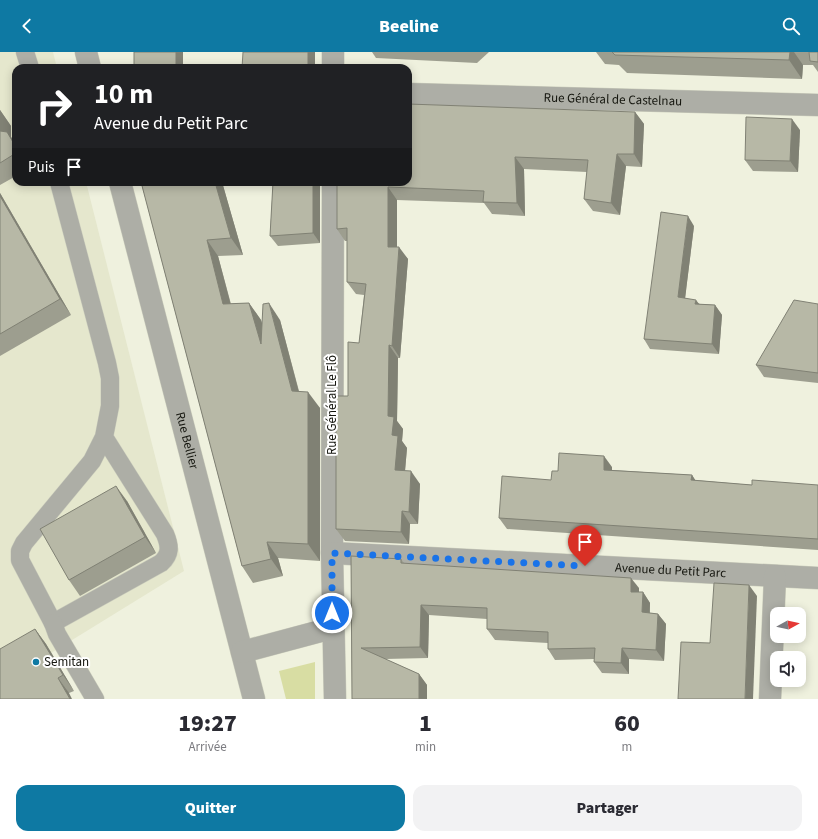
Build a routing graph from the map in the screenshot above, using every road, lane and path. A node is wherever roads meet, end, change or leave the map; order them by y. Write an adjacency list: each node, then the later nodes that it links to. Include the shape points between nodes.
1 (25, 52): 4 (lane)
2 (86, 52): 5 (street)
3 (333, 52): 6 (street)
4 (29, 64)
5 (89, 64)
6 (333, 64)
7 (412, 94): 8 (street, Rue Général de Castelnau)
8 (818, 105)
9 (60, 186): 12 (lane, via 110,378 110,406)
10 (121, 186): 18 (street, Rue Bellier)
11 (333, 186): 13 (street, Rue Général Le Flô)
12 (104, 437): 16 (lane, via 92,461 20,551 22,564); 16 (lane, via 165,534 169,553 161,563)
13 (332, 553): 14 (street, Avenue du Petit Parc); 17 (street, Rue Général Le Flô)
14 (775, 576): 15 (street, Avenue du Petit Parc); 22 (street)
15 (818, 578)
16 (53, 623): 19 (lane)
17 (332, 628): 18 (street); 21 (street, Rue Général Le Flô)
18 (242, 652): 20 (street, Rue Bellier)
19 (95, 699)
20 (254, 699)
21 (335, 699)
22 (770, 699)

